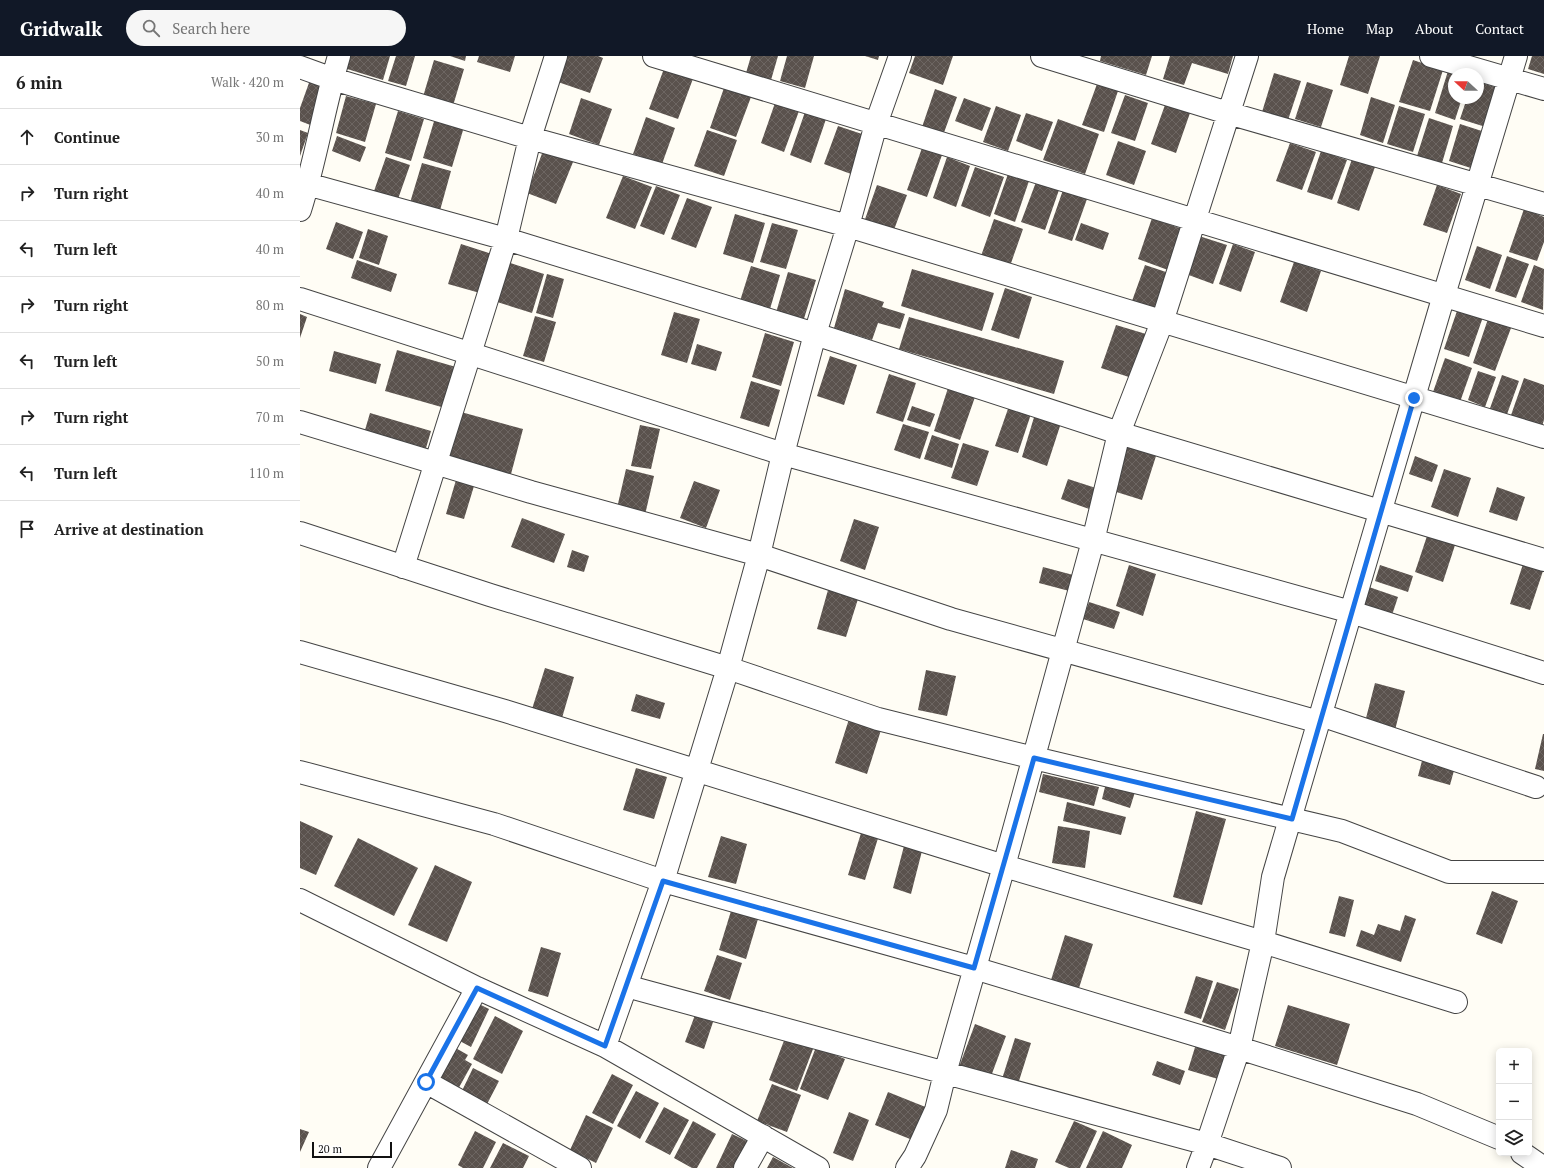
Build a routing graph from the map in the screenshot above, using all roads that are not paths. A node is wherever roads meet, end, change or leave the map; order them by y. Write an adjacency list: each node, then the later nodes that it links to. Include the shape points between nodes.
1 (340, 56): 10 (street)
2 (556, 56): 15 (street)
3 (654, 56): 14 (street)
4 (900, 56): 14 (street)
5 (1042, 56): 13 (street)
6 (1247, 56): 13 (street)
7 (1431, 56): 11 (street)
8 (1516, 56): 11 (street)
9 (300, 67): 10 (street)
10 (333, 79): 15 (street); 16 (street)
11 (1508, 79): 12 (street); 17 (street)
12 (1544, 89)
13 (1228, 114): 17 (street); 20 (street)
14 (876, 124): 20 (street); 21 (street)
15 (530, 138): 21 (street); 22 (street)
16 (304, 183): 19 (street); 22 (street)
17 (1477, 186): 18 (street); 23 (street)
18 (1544, 204)
19 (300, 210)
20 (1194, 220): 23 (street); 25 (street)
21 (848, 226): 25 (street); 27 (street)
22 (506, 239): 27 (street); 28 (street)
23 (1444, 295): 26 (street); 29 (street)
24 (300, 300): 28 (street)
25 (1162, 322): 29 (street); 31 (street)
26 (1544, 326)
27 (815, 334): 31 (street); 33 (street)
28 (471, 354): 33 (street); 34 (street)
29 (1414, 398): 32 (street); 35 (street)
30 (300, 422): 34 (street)
31 (1119, 433): 35 (street); 37 (street)
32 (1544, 438)
33 (783, 454): 37 (street); 38 (street)
34 (436, 463): 38 (street); 40 (street)
35 (1381, 511): 39 (street); 41 (street)
36 (300, 533): 40 (street)
37 (1093, 541): 41 (street); 42 (street)
38 (759, 555): 42 (street, via 951,619); 44 (street)
39 (1544, 560)
40 (404, 567): 44 (street)
41 (1351, 612): 45 (street); 46 (street)
42 (1064, 650): 46 (street); 47 (street)
43 (300, 652): 48 (street)
44 (728, 668): 47 (street, via 878,719); 48 (street)
45 (1544, 673)
46 (1320, 719): 50 (street); 51 (street)
47 (1034, 758): 51 (street); 52 (street)
48 (696, 770): 52 (street); 54 (street)
49 (300, 772): 54 (street, via 494,824)
50 (1536, 787)
51 (1292, 819): 53 (street, via 1342,830 1449,872); 56 (street, via 1274,877)
52 (1004, 866): 56 (street); 57 (street)
53 (1544, 872)
54 (663, 881): 57 (street); 58 (street)
55 (300, 900): 59 (street)
56 (1263, 942): 60 (street); 62 (street)
57 (974, 968): 62 (street); 63 (street)
58 (626, 986): 61 (street); 63 (street)
59 (477, 988): 61 (street); 64 (street)
60 (1456, 1002)
61 (605, 1046): 65 (street)
62 (1239, 1048): 66 (street, via 1418,1104); 67 (street)
63 (945, 1073): 67 (street); 74 (street, via 936,1110)
64 (426, 1082): 70 (street); 71 (street)
65 (763, 1136): 72 (street); 73 (street)
66 (1496, 1137)
67 (1207, 1144): 75 (street); 76 (street)
68 (1526, 1156): 69 (street)
69 (1543, 1167)
70 (379, 1168)
71 (580, 1168)
72 (746, 1168)
73 (818, 1168)
74 (907, 1168)
75 (1198, 1168)
76 (1280, 1168)

